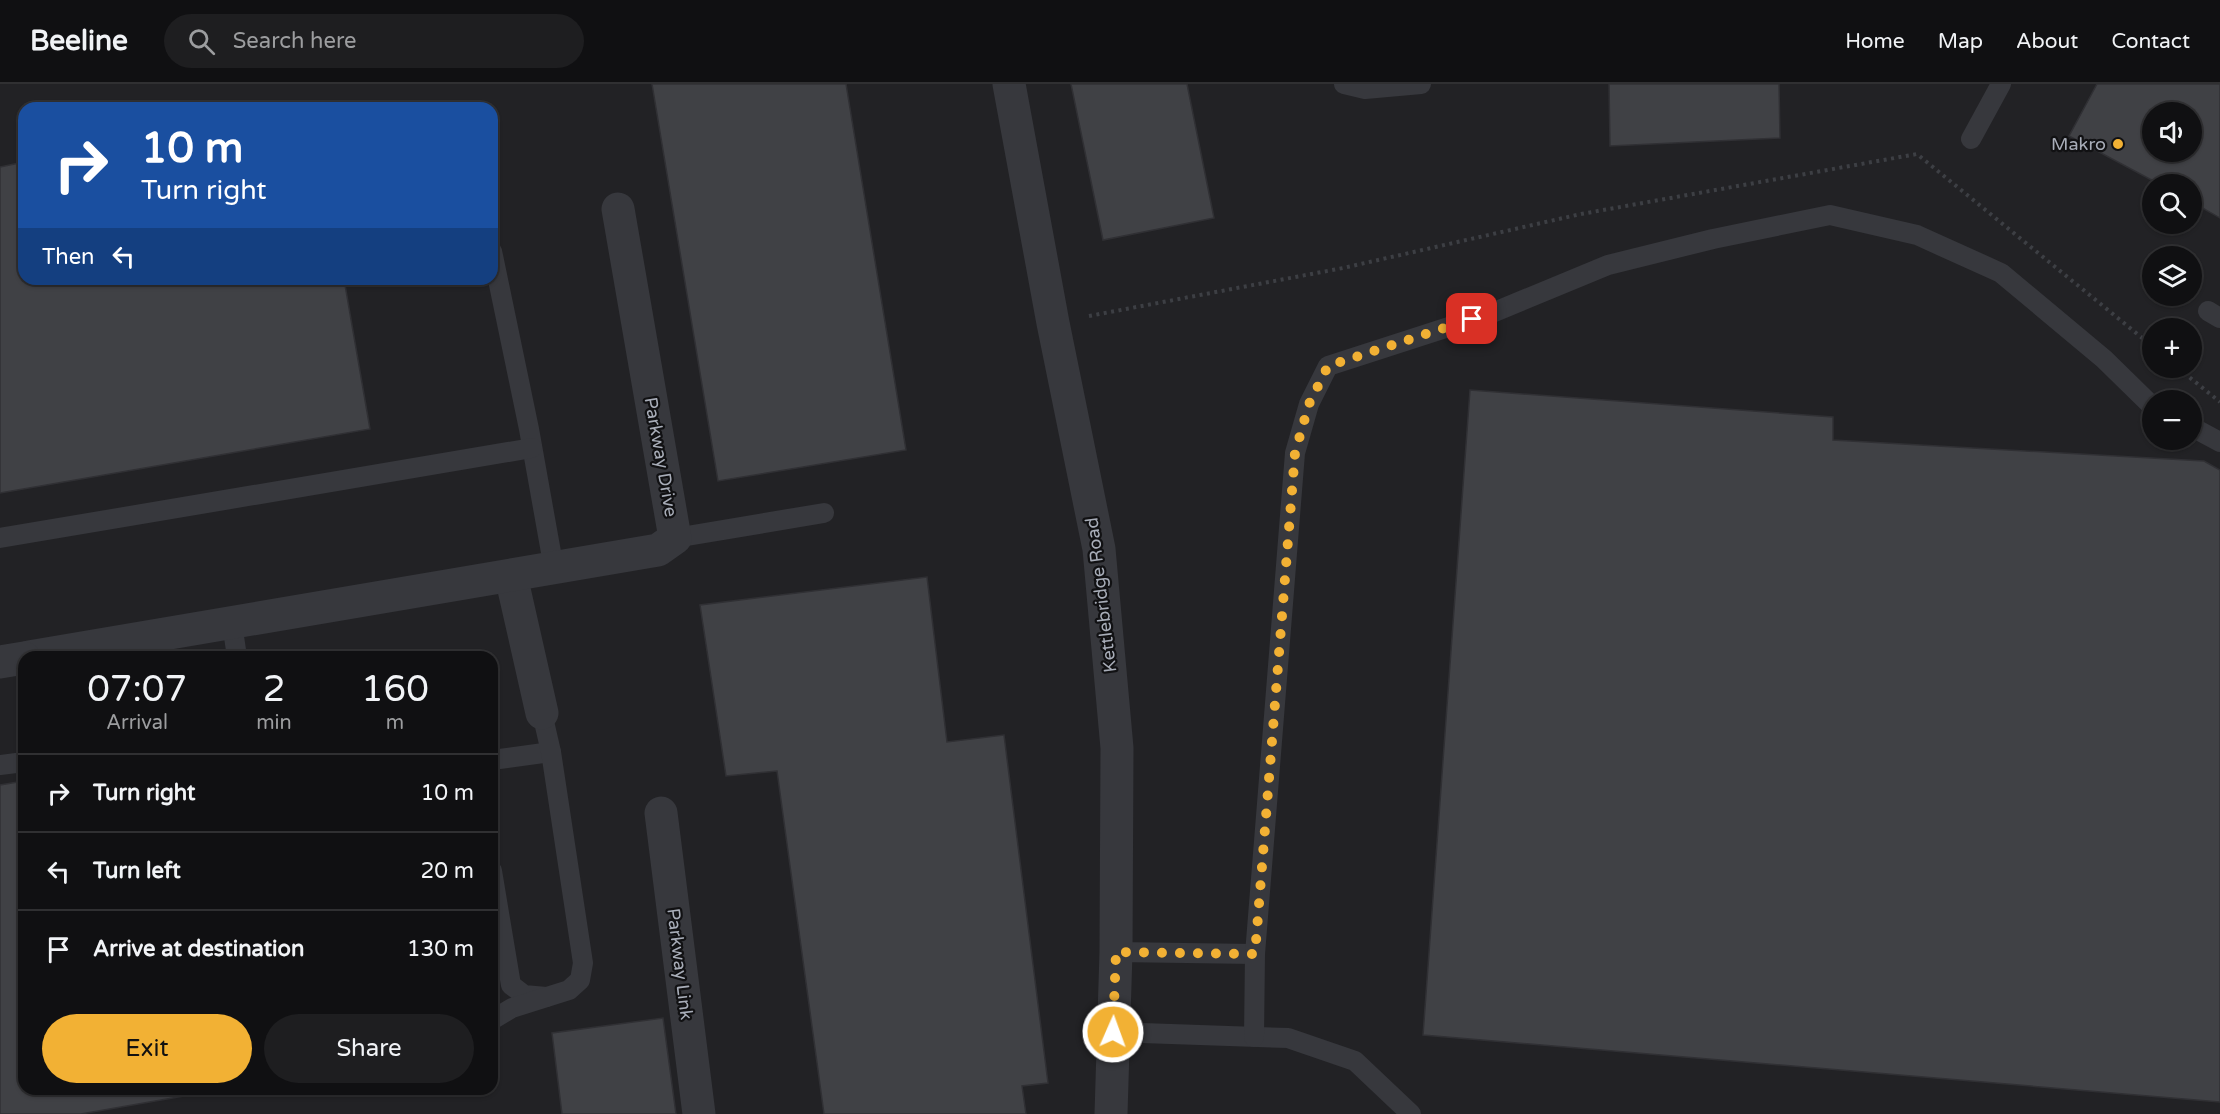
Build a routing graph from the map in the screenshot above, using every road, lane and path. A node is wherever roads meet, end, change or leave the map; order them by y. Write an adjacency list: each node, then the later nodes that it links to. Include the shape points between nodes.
1 (1009, 84): 31 (street, Kettlebridge Road, via 1099,549 1117,748)
2 (1344, 84): 3 (lane, via 1365,89)
3 (1421, 84)
4 (2001, 84): 5 (lane)
5 (1971, 139)
6 (618, 209): 16 (street, Parkway Drive)
7 (498, 280): 13 (lane)
8 (2190, 378): 10 (path)
9 (2142, 396): 32 (lane, via 2104,359 2001,273 1917,235 1830,216 1608,265 1492,313 1328,366 1309,404 1295,453)
10 (2220, 402)
11 (2202, 433): 12 (lane)
12 (2220, 442)
13 (532, 448): 15 (lane); 17 (lane)
14 (824, 513): 16 (lane)
15 (0, 538)
16 (675, 538): 17 (street, Parkway Drive, via 658,550)
17 (554, 569): 18 (street, Parkway Drive)
18 (511, 576): 19 (street, Parkway Drive); 24 (street)
19 (232, 623): 20 (street, Parkway Drive); 21 (lane)
20 (65, 651)
21 (236, 651)
22 (18, 659): 23 (street)
23 (0, 662)
24 (542, 712): 25 (lane)
25 (551, 752): 26 (lane); 33 (lane, via 583,963 580,980 569,990)
26 (498, 759)
27 (18, 763): 28 (lane)
28 (0, 765)
29 (662, 813): 37 (street, Parkway Link)
30 (498, 908): 33 (lane, via 511,985 524,995)
31 (1116, 952): 32 (lane); 35 (street, Kettlebridge Road)
32 (1255, 954): 36 (lane)
33 (548, 997): 34 (lane)
34 (498, 1017)
35 (1113, 1032): 36 (lane); 38 (street, Kettlebridge Road)
36 (1254, 1037): 39 (lane, via 1288,1038 1355,1061)
37 (699, 1114)
38 (1111, 1114)
39 (1411, 1114)

